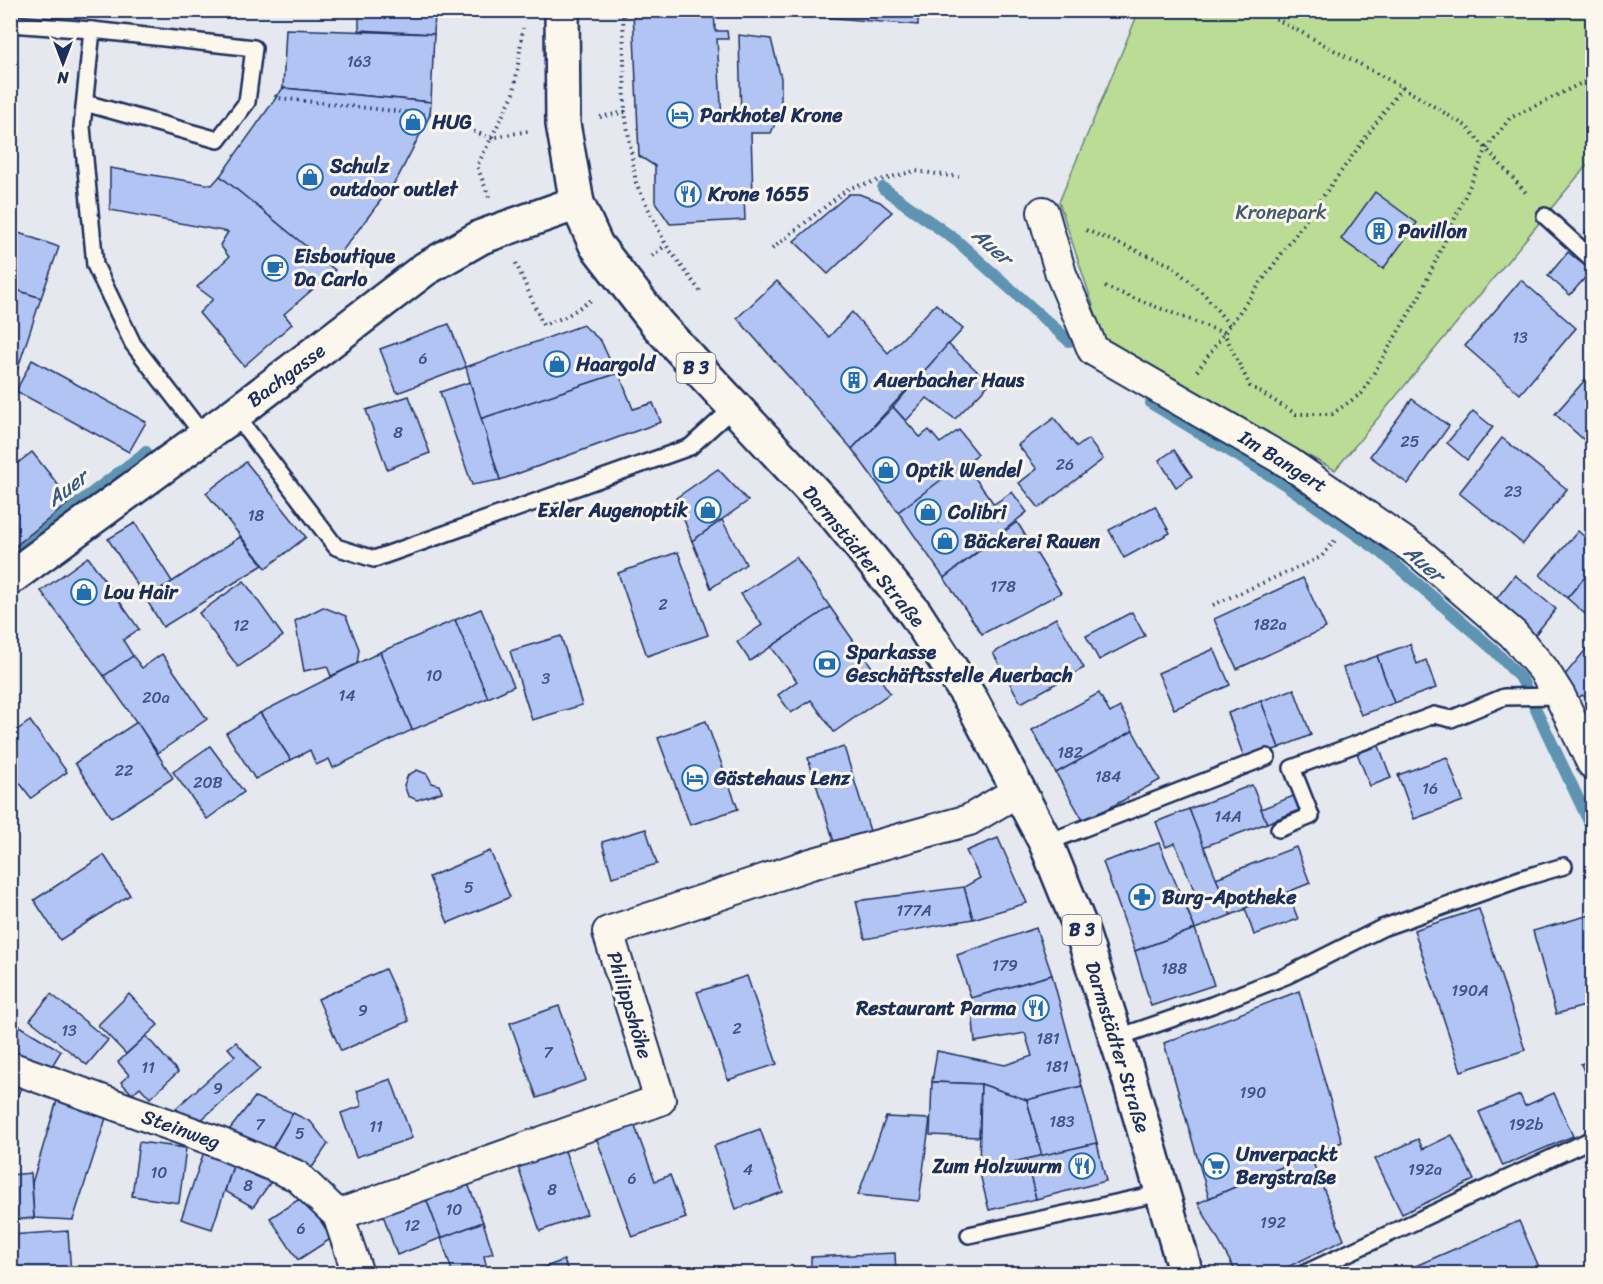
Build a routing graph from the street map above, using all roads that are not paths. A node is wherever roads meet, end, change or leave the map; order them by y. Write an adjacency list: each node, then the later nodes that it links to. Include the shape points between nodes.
1 (562, 10): 5 (main road, Darmstädter Straße / B 3, via 563,124)
2 (10, 24): 3 (lane)
3 (92, 30): 4 (lane); 4 (lane, via 254,48 247,102 218,140)
4 (85, 103): 11 (lane, via 82,127 94,265 133,344)
5 (577, 203): 9 (main road, Darmstädter Straße / B 3, via 596,245 622,281); 10 (main road, Bachgasse, via 481,237 425,269)
6 (1043, 212): 13 (street, Im Bangert, via 1061,274 1093,350 1289,464 1417,551 1513,634 1543,669)
7 (1545, 216): 8 (lane)
8 (1593, 259)
9 (733, 408): 10 (lane, via 690,447 374,559 336,547); 16 (main road, Darmstädter Straße / B 3, via 837,517 915,613 971,700)
10 (235, 414): 11 (main road, Bachgasse)
11 (204, 436): 12 (main road, Bachgasse)
12 (10, 578)
13 (1548, 696): 15 (street, Im Bangert); 17 (lane, via 1504,697 1451,719 1434,715 1292,768 1311,816)
14 (1267, 757): 18 (lane)
15 (1593, 763)
16 (1020, 790): 18 (main road, Darmstädter Straße / B 3); 24 (street, Philippshöhe, via 969,819 811,864 608,932 660,1100)
17 (1279, 829)
18 (1046, 843): 20 (main road, Darmstädter Straße / B 3, via 1081,929)
19 (1564, 866): 20 (lane, via 1382,928 1287,976)
20 (1116, 1038): 23 (main road, Darmstädter Straße / B 3)
21 (10, 1067): 24 (street, Steinweg, via 215,1141 297,1176)
22 (1593, 1139): 28 (lane)
23 (1161, 1193): 25 (lane); 27 (main road, Darmstädter Straße / B 3)
24 (338, 1215): 26 (street)
25 (969, 1235)
26 (358, 1274)
27 (1186, 1274)
28 (1303, 1274)

